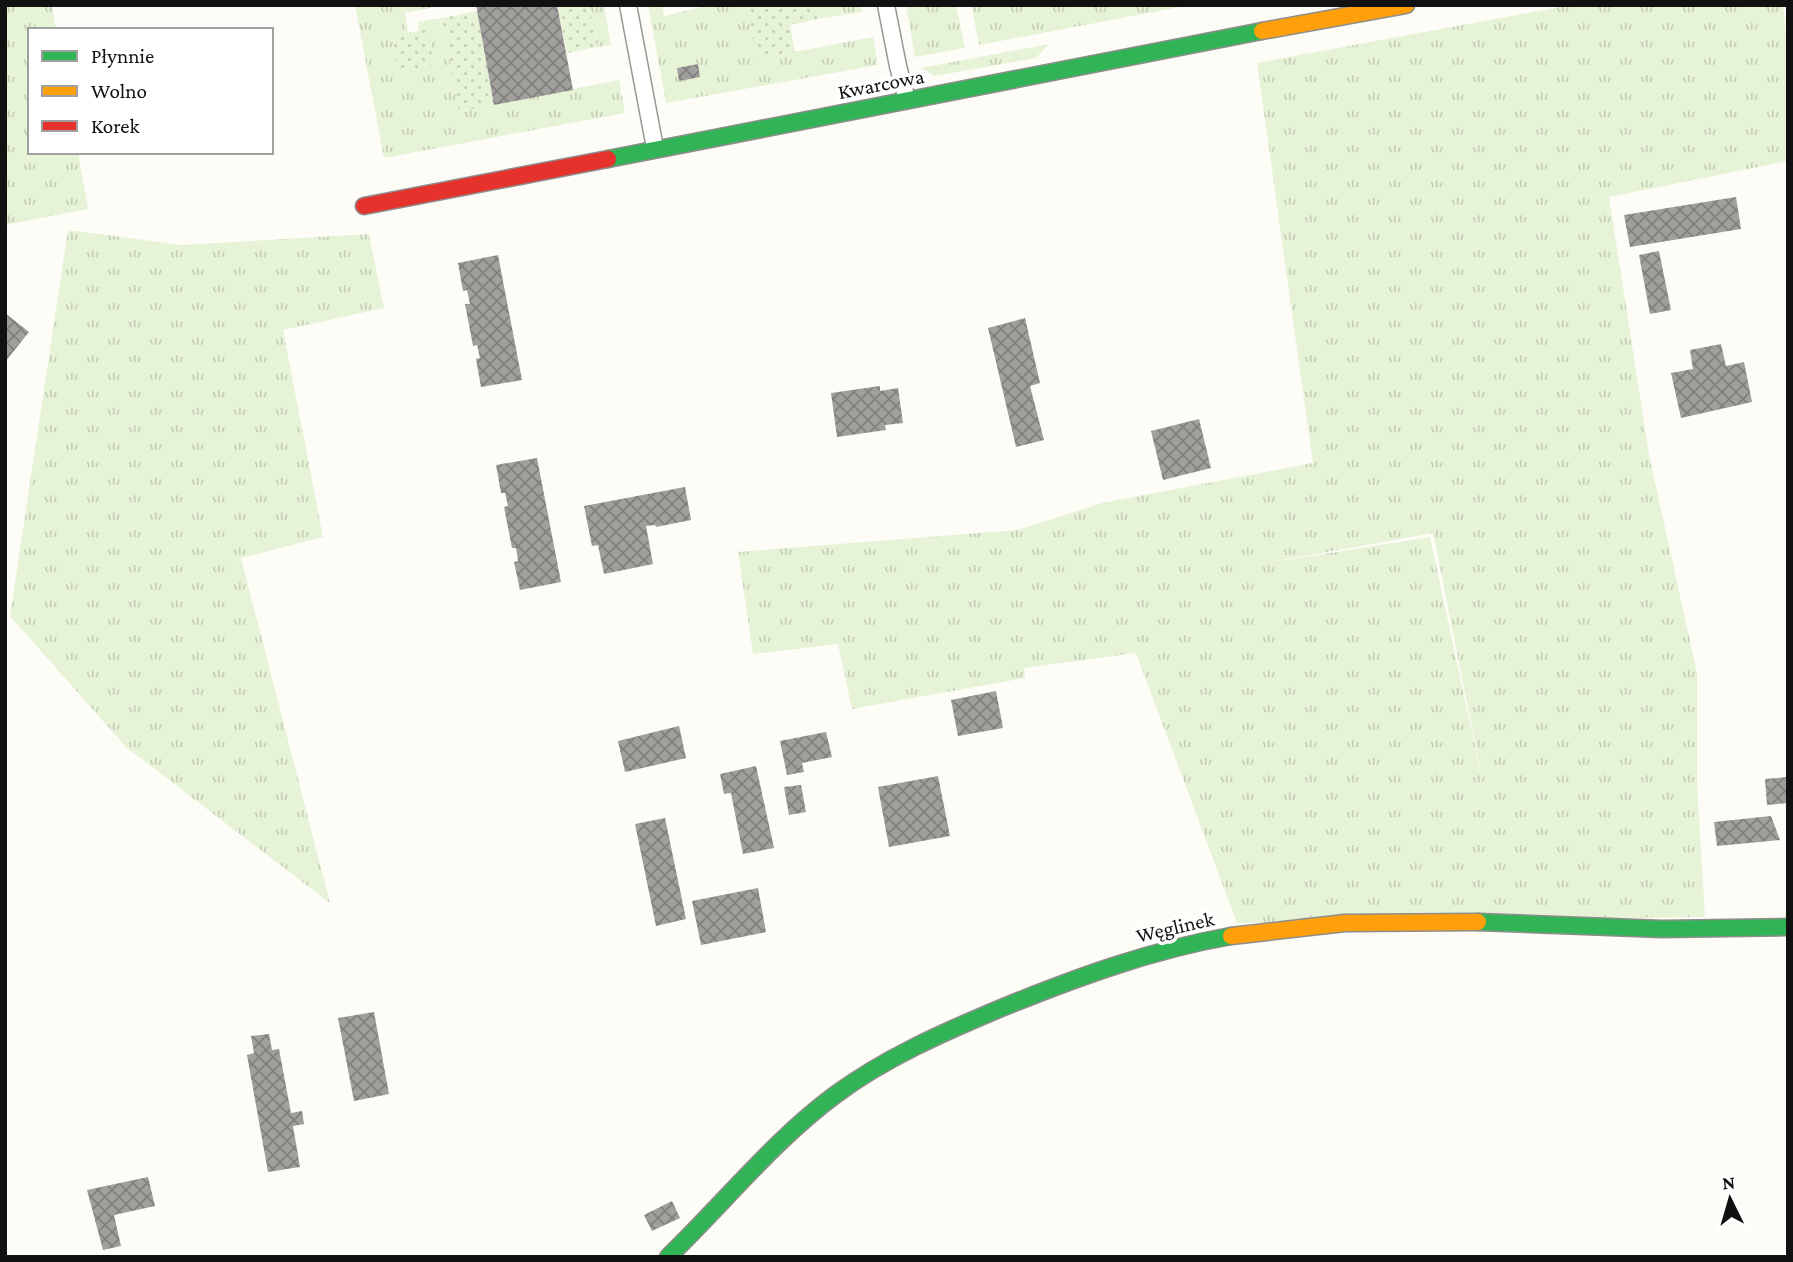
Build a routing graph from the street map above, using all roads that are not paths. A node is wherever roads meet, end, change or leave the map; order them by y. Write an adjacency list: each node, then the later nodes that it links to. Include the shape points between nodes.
1 (628, 5): 5 (lane)
2 (886, 5): 4 (lane)
3 (1406, 5): 4 (street, Kwarcowa)
4 (907, 100): 5 (street, Kwarcowa)
5 (655, 148): 6 (street, Kwarcowa)
6 (364, 206)
7 (1788, 927): 8 (street, Węglinek, via 1700,930 1361,922 1234,935 1129,960 1074,978 910,1047 836,1094 787,1136)
8 (668, 1257)

